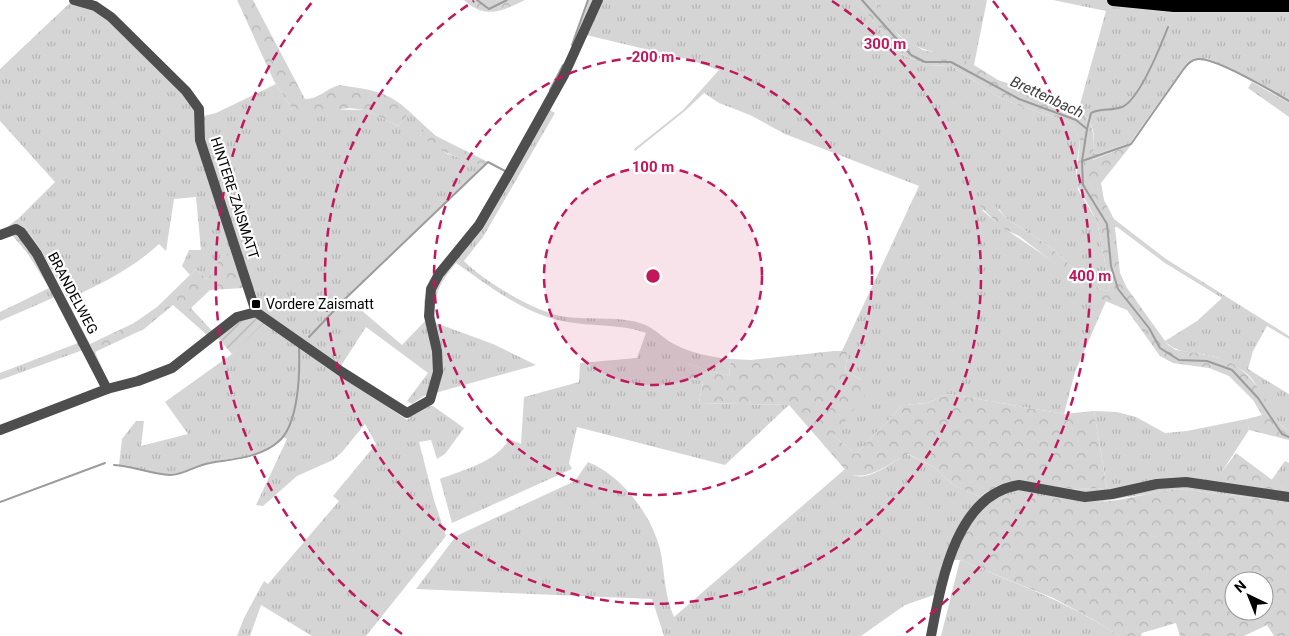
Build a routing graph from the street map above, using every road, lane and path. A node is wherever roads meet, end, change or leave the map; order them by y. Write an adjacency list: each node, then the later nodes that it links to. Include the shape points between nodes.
1 (74, 0): 6 (street, HINTERE ZAISMATT, via 95,6 111,17 186,90 199,109 200,140)
2 (598, 0): 6 (street, via 564,75 508,176 479,225 439,274 431,289 429,310 438,372 430,400 407,413)
3 (1112, 0): 4 (main road, via 1164,5)
4 (1289, 6)
5 (0, 235): 7 (street, BRANDELWEG, via 16,229 37,254)
6 (256, 312): 7 (street, via 237,317 172,368 138,382)
7 (107, 388): 8 (street)
8 (0, 430)
9 (1289, 497): 10 (street, via 1186,482 1085,497 1009,486 984,499 967,519 951,557)
10 (931, 636)

